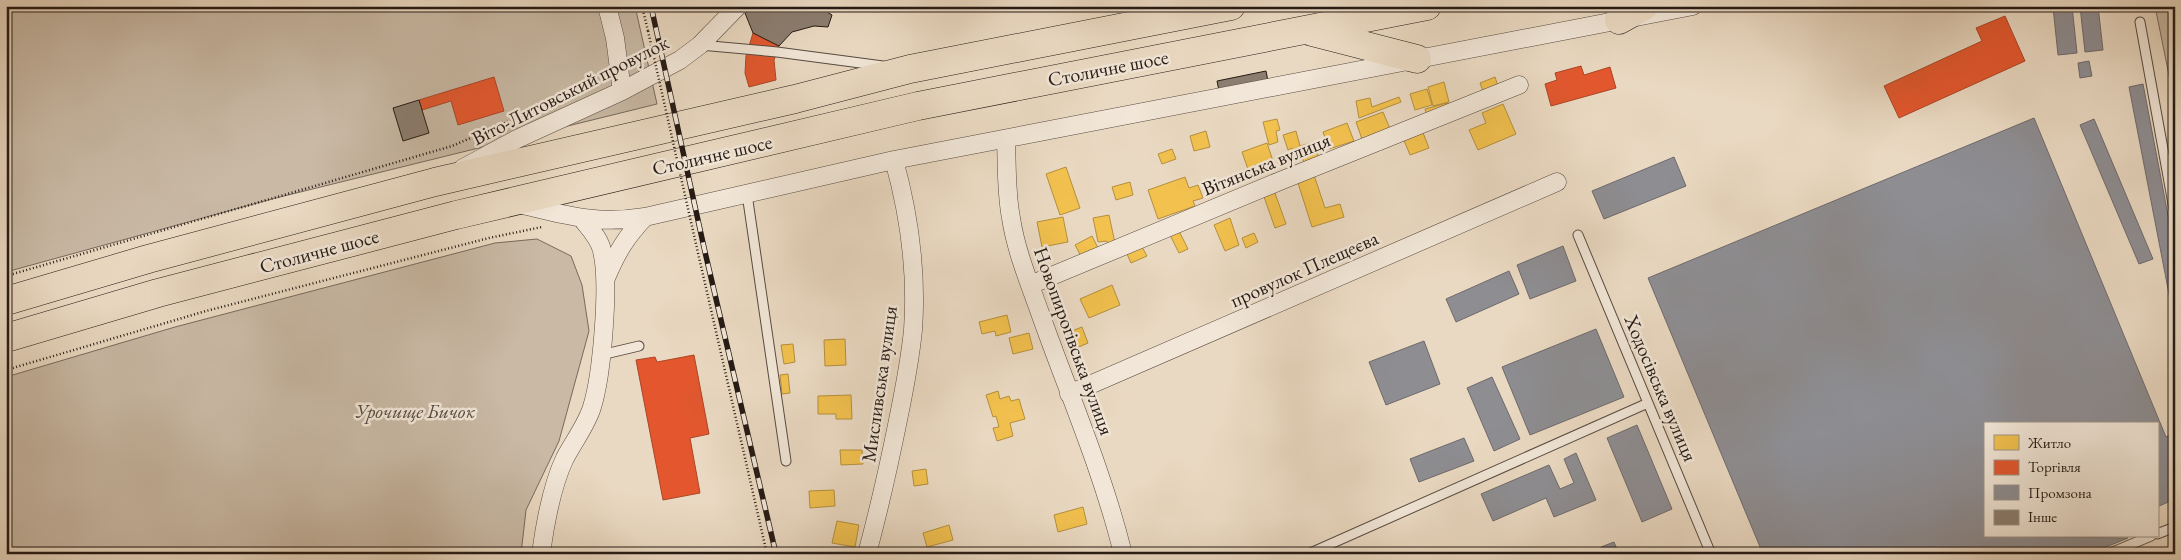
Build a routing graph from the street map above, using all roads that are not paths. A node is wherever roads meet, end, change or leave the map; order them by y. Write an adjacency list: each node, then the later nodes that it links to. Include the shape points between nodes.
1 (606, 6): 14 (street, via 616,38)
2 (738, 6): 10 (street, Віто-Литовський провулок)
3 (1231, 6): 12 (highway, Столичне шосе)
4 (1427, 6): 9 (highway, Столичне шосе)
5 (1644, 6): 7 (highway)
6 (1693, 6): 7 (street)
7 (1619, 20): 11 (street)
8 (2140, 22): 21 (lane)
9 (1303, 30): 11 (highway); 20 (highway, Столичне шосе, via 918,106)
10 (700, 45): 12 (lane); 14 (street, Віто-Литовський провулок, via 680,60)
11 (1417, 59): 15 (street)
12 (910, 69): 17 (highway, Столичне шосе)
13 (1518, 85): 26 (street, Вітянська вулиця)
14 (622, 91): 17 (street, Віто-Литовський провулок, via 517,139)
15 (1006, 139): 16 (street); 26 (street, Новопирогівська вулиця, via 1010,218)
16 (894, 160): 19 (street); 38 (street, Мисливська вулиця, via 913,268 913,331 885,488)
17 (435, 182): 27 (highway, Столичне шосе)
18 (1557, 182): 31 (street, провулок Плещеєва)
19 (747, 194): 22 (street); 33 (lane)
20 (512, 202): 23 (street); 28 (highway, Столичне шосе, via 158,293)
21 (2175, 215)
22 (645, 217): 23 (street, via 623,221); 25 (street, via 618,249)
23 (582, 219): 25 (street, via 602,250)
24 (1578, 235): 32 (lane, Ходосівська вулиця)
25 (605, 281): 30 (street)
26 (1030, 285): 31 (street, Новопирогівська вулиця)
27 (6, 300)
28 (6, 338)
29 (639, 346): 30 (lane)
30 (601, 355): 37 (street, via 592,408 564,460 546,520)
31 (1069, 394): 39 (street, Новопирогівська вулиця, via 1112,509)
32 (1648, 403): 40 (lane); 41 (lane, Ходосівська вулиця)
33 (786, 461)
34 (2175, 526): 35 (lane)
35 (2158, 534)
36 (2146, 538): 42 (lane)
37 (541, 554)
38 (867, 554)
39 (1122, 554)
40 (1308, 554)
41 (1711, 554)
42 (2108, 554)

